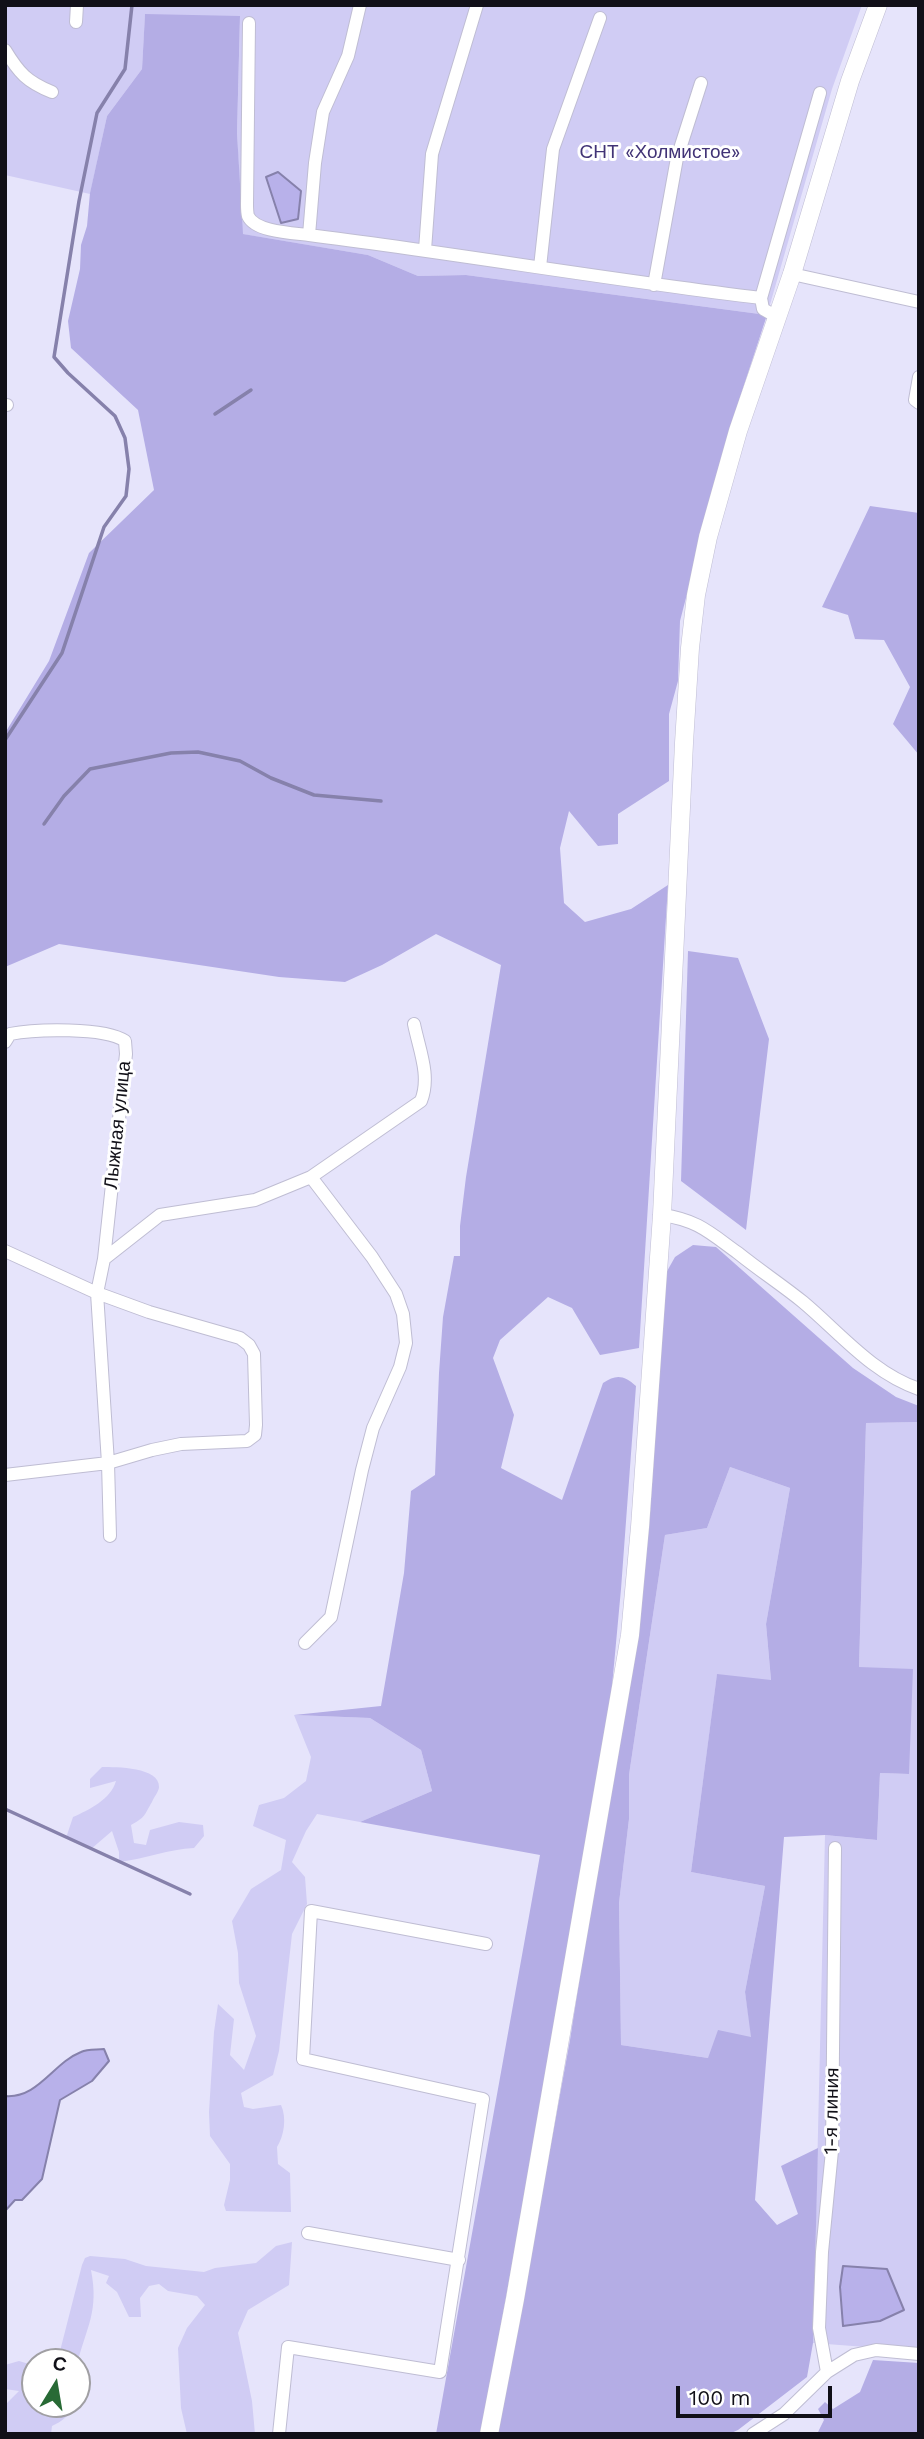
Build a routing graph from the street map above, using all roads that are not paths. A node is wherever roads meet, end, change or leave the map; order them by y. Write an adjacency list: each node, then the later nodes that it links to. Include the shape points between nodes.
1 (78, 5): 6 (street)
2 (360, 5): 12 (street, via 348,56 323,112)
3 (477, 5): 13 (street, via 432,154)
4 (878, 5): 15 (main road, via 850,81)
5 (600, 18): 14 (street, via 553,149)
6 (76, 22)
7 (250, 23): 12 (street, via 249,217 267,229)
8 (5, 50): 10 (street, via 32,84)
9 (701, 83): 16 (street, via 677,158)
10 (52, 92)
11 (820, 93): 17 (street)
12 (309, 235): 13 (street)
13 (425, 250): 14 (street)
14 (540, 267): 16 (street)
15 (792, 274): 18 (street); 19 (main road)
16 (654, 285): 17 (street)
17 (761, 298): 19 (street, via 763,309)
18 (919, 302)
19 (777, 317): 25 (main road, via 738,431 696,595 684,743)
20 (919, 377): 21 (street, via 915,400)
21 (919, 403)
22 (414, 1024): 24 (street, via 425,1074 421,1101)
23 (5, 1042): 27 (street, Лыжная улица, via 10,1034 62,1030 117,1035 125,1041)
24 (311, 1177): 27 (street, via 255,1200 160,1215); 33 (street, via 396,1294 406,1343 373,1428 331,1618)
25 (662, 1215): 29 (street, via 687,1218 709,1232 803,1303 858,1353); 41 (main road, via 630,1636)
26 (5, 1251): 28 (street)
27 (104, 1259): 28 (street, Лыжная улица)
28 (97, 1293): 30 (street, Лыжная улица); 30 (street, via 240,1338 254,1354 256,1425 255,1435 247,1441 181,1444)
29 (919, 1389)
30 (108, 1463): 31 (street); 32 (street, Лыжная улица)
31 (5, 1475)
32 (110, 1536)
33 (305, 1643)
34 (835, 1848): 39 (street, 1-я линия, via 832,2151 819,2328)
35 (486, 1944): 37 (street, via 312,1910 303,2059 483,2099)
36 (309, 2233): 37 (street)
37 (459, 2260): 40 (street, via 440,2372 288,2347)
38 (919, 2354): 39 (street, via 876,2350 854,2355)
39 (827, 2372): 42 (street, via 784,2414)
40 (279, 2434)
41 (489, 2434)
42 (753, 2434)

